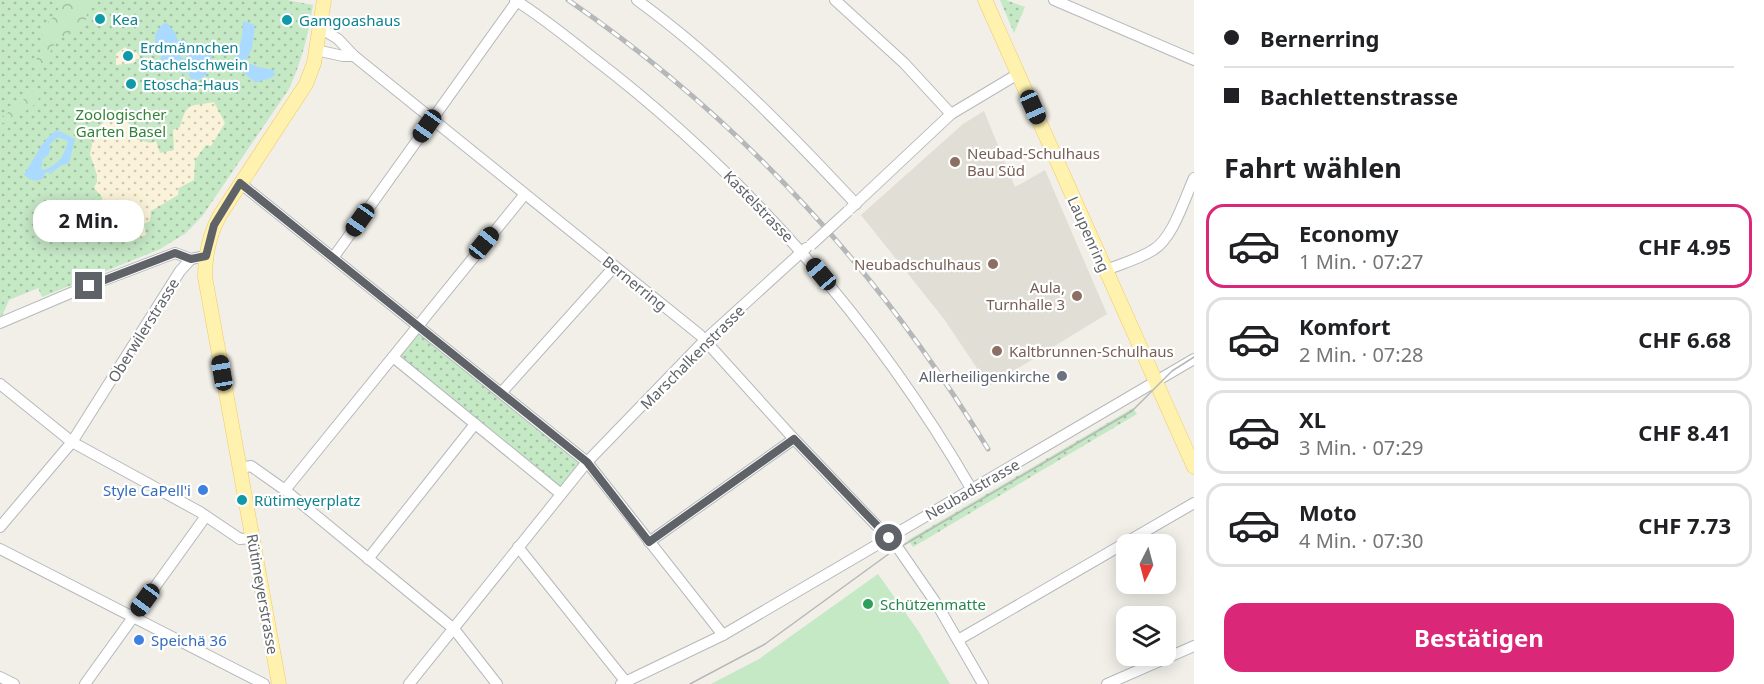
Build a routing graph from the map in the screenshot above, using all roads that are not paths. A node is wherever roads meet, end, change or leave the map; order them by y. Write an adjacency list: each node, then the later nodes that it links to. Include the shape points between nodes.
1 (324, 0): 7 (main road)
2 (637, 0): 17 (street, via 702,52 792,135)
3 (835, 0): 12 (street, via 904,63)
4 (985, 0): 11 (main road, Laupenring)
5 (1054, 0): 10 (street)
6 (516, 1): 13 (street); 18 (street, Kastelstrasse, via 680,128)
7 (320, 28): 8 (main road); 9 (street, Bernerring)
8 (316, 50): 9 (street); 15 (main road, via 299,95)
9 (354, 56): 13 (street, Bernerring)
10 (1194, 60)
11 (1018, 74): 12 (street, Marschalkenstrasse); 23 (main road, Laupenring)
12 (951, 114): 17 (street, Marschalkenstrasse)
13 (432, 118): 16 (street, Bernerring); 20 (street)
14 (1194, 178): 23 (street, via 1160,245)
15 (240, 183): 19 (main road, via 214,225); 20 (street)
16 (525, 194): 22 (street, Bernerring); 25 (street)
17 (852, 208): 18 (street, Marschalkenstrasse, bridge)
18 (806, 248): 26 (street, Marschalkenstrasse); 39 (street, Kastelstrasse, via 891,364)
19 (206, 256): 21 (street); 37 (main road, Rütimeyerstrasse, via 205,277)
20 (333, 258): 25 (street)
21 (191, 259): 24 (street, via 175,253); 34 (street, Oberwilerstrasse)
22 (614, 267): 26 (street, Bernerring); 31 (street)
23 (1106, 270): 29 (main road, Laupenring)
24 (0, 322)
25 (417, 326): 27 (street); 31 (street)
26 (705, 340): 33 (street, Bernerring); 35 (street, Marschalkenstrasse)
27 (393, 357): 32 (street); 38 (street)
28 (1194, 359): 29 (street, Neubadstrasse)
29 (1155, 381): 36 (main road, Laupenring); 39 (street, Neubadstrasse)
30 (2, 388): 34 (street)
31 (502, 392): 35 (street)
32 (475, 424): 40 (street); 49 (street)
33 (794, 439): 45 (street, Bernerring); 46 (street)
34 (72, 442): 42 (street); 43 (street, Oberwilerstrasse)
35 (587, 462): 40 (street, Marschalkenstrasse); 46 (street)
36 (1194, 467)
37 (240, 468): 38 (street, via 251,466); 44 (main road, Rütimeyerstrasse)
38 (285, 490): 49 (street)
39 (972, 490): 45 (street, Neubadstrasse)
40 (561, 494): 47 (street, Marschalkenstrasse)
41 (1194, 502): 53 (street)
42 (206, 516): 44 (street, via 240,539); 50 (street)
43 (0, 527)
44 (252, 538): 60 (main road, Rütimeyerstrasse)
45 (889, 538): 52 (street, Neubadstrasse); 53 (street, Bernerring)
46 (649, 542): 52 (street)
47 (518, 547): 51 (street, Marschalkenstrasse); 56 (street)
48 (0, 549): 50 (street)
49 (368, 559): 51 (street)
50 (133, 617): 58 (street); 59 (street)
51 (454, 629): 61 (street, Marschalkenstrasse); 62 (street)
52 (723, 635): 56 (street, Neubadstrasse)
53 (958, 640): 63 (street, Bernerring)
54 (1194, 646): 64 (street)
55 (0, 677): 57 (street)
56 (624, 683)
57 (14, 684)
58 (85, 684)
59 (264, 684)
60 (278, 684)
61 (409, 684)
62 (497, 684)
63 (983, 684)
64 (1107, 684)

